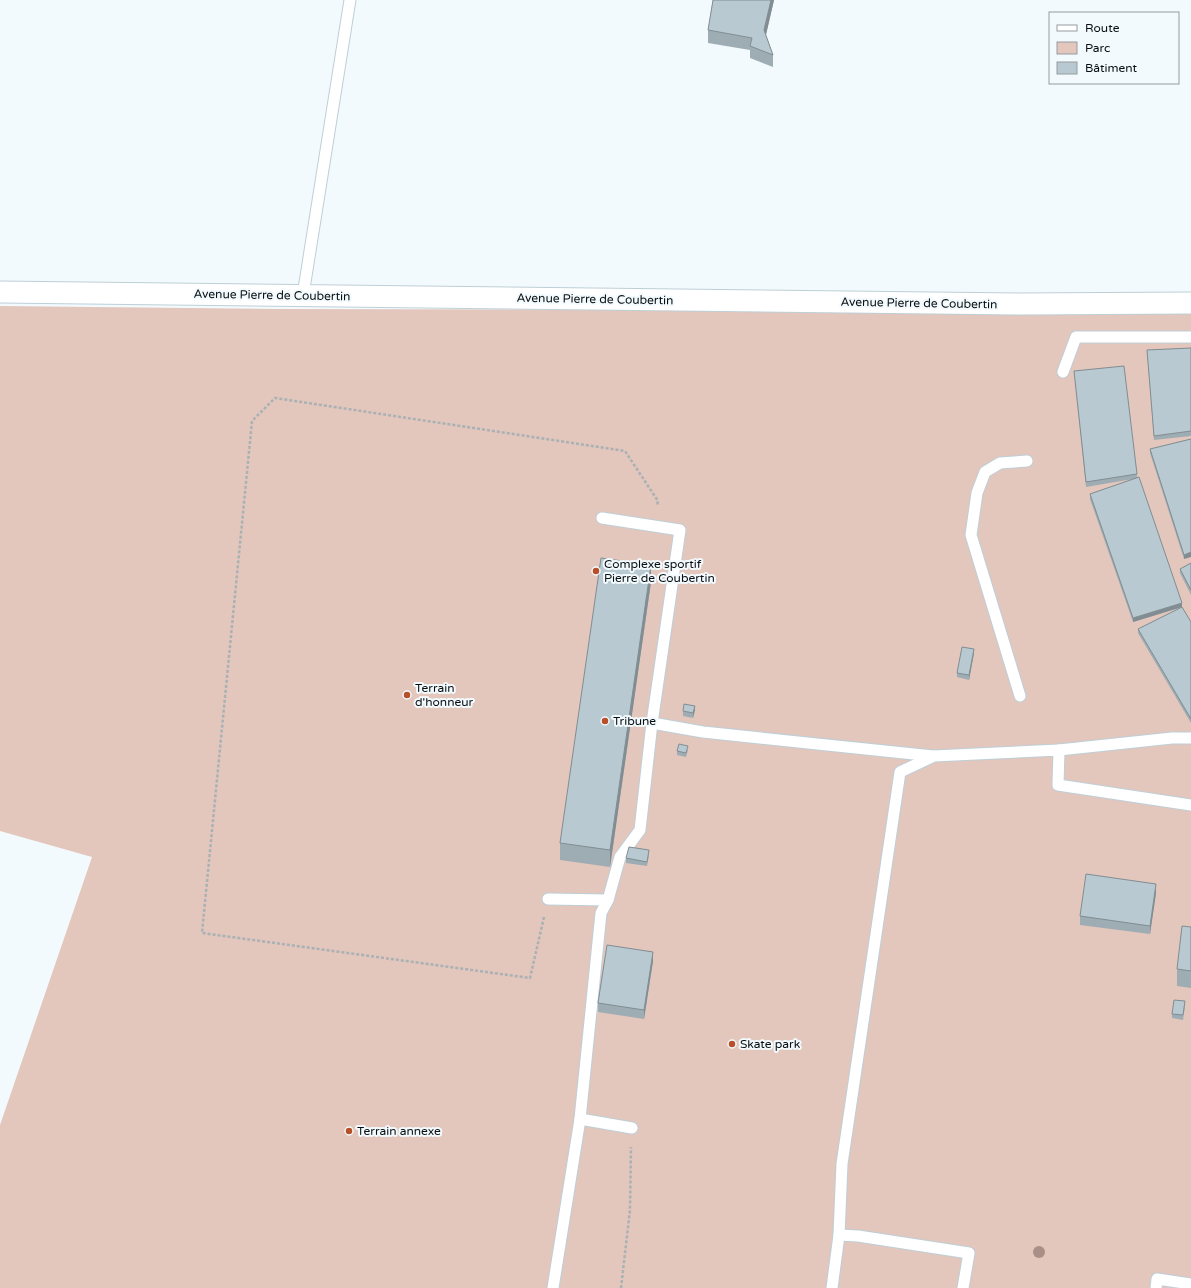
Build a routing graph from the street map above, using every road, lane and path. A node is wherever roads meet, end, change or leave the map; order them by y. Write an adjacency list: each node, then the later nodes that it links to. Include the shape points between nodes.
1 (350, 0): 3 (lane)
2 (0, 292): 3 (street, Avenue Pierre de Coubertin)
3 (303, 295): 4 (street, Avenue Pierre de Coubertin, via 1018,304)
4 (1191, 303)
5 (1191, 337): 6 (lane, via 1076,337)
6 (1063, 372)
7 (1027, 461): 10 (lane, via 1000,463 985,472 977,493 971,535)
8 (602, 518): 9 (lane)
9 (653, 526): 11 (lane, via 680,530); 16 (path, via 658,502 625,451 276,398 252,421 202,933 530,978)
10 (1020, 696)
11 (652, 723): 14 (lane, via 703,732); 17 (lane, via 640,830 620,857)
12 (1191, 738): 13 (lane)
13 (1059, 750): 14 (lane); 15 (lane, via 1058,786)
14 (934, 756): 20 (lane, via 900,772 842,1164)
15 (1191, 805)
16 (548, 899): 17 (lane)
17 (608, 900): 18 (lane, via 601,913)
18 (580, 1119): 19 (lane); 22 (lane)
19 (632, 1128): 23 (path, via 630,1210)
20 (840, 1235): 24 (lane); 25 (lane, via 969,1253)
21 (1191, 1284): 26 (lane, via 1157,1279)
22 (553, 1288)
23 (621, 1288)
24 (832, 1288)
25 (963, 1288)
26 (1156, 1288)

